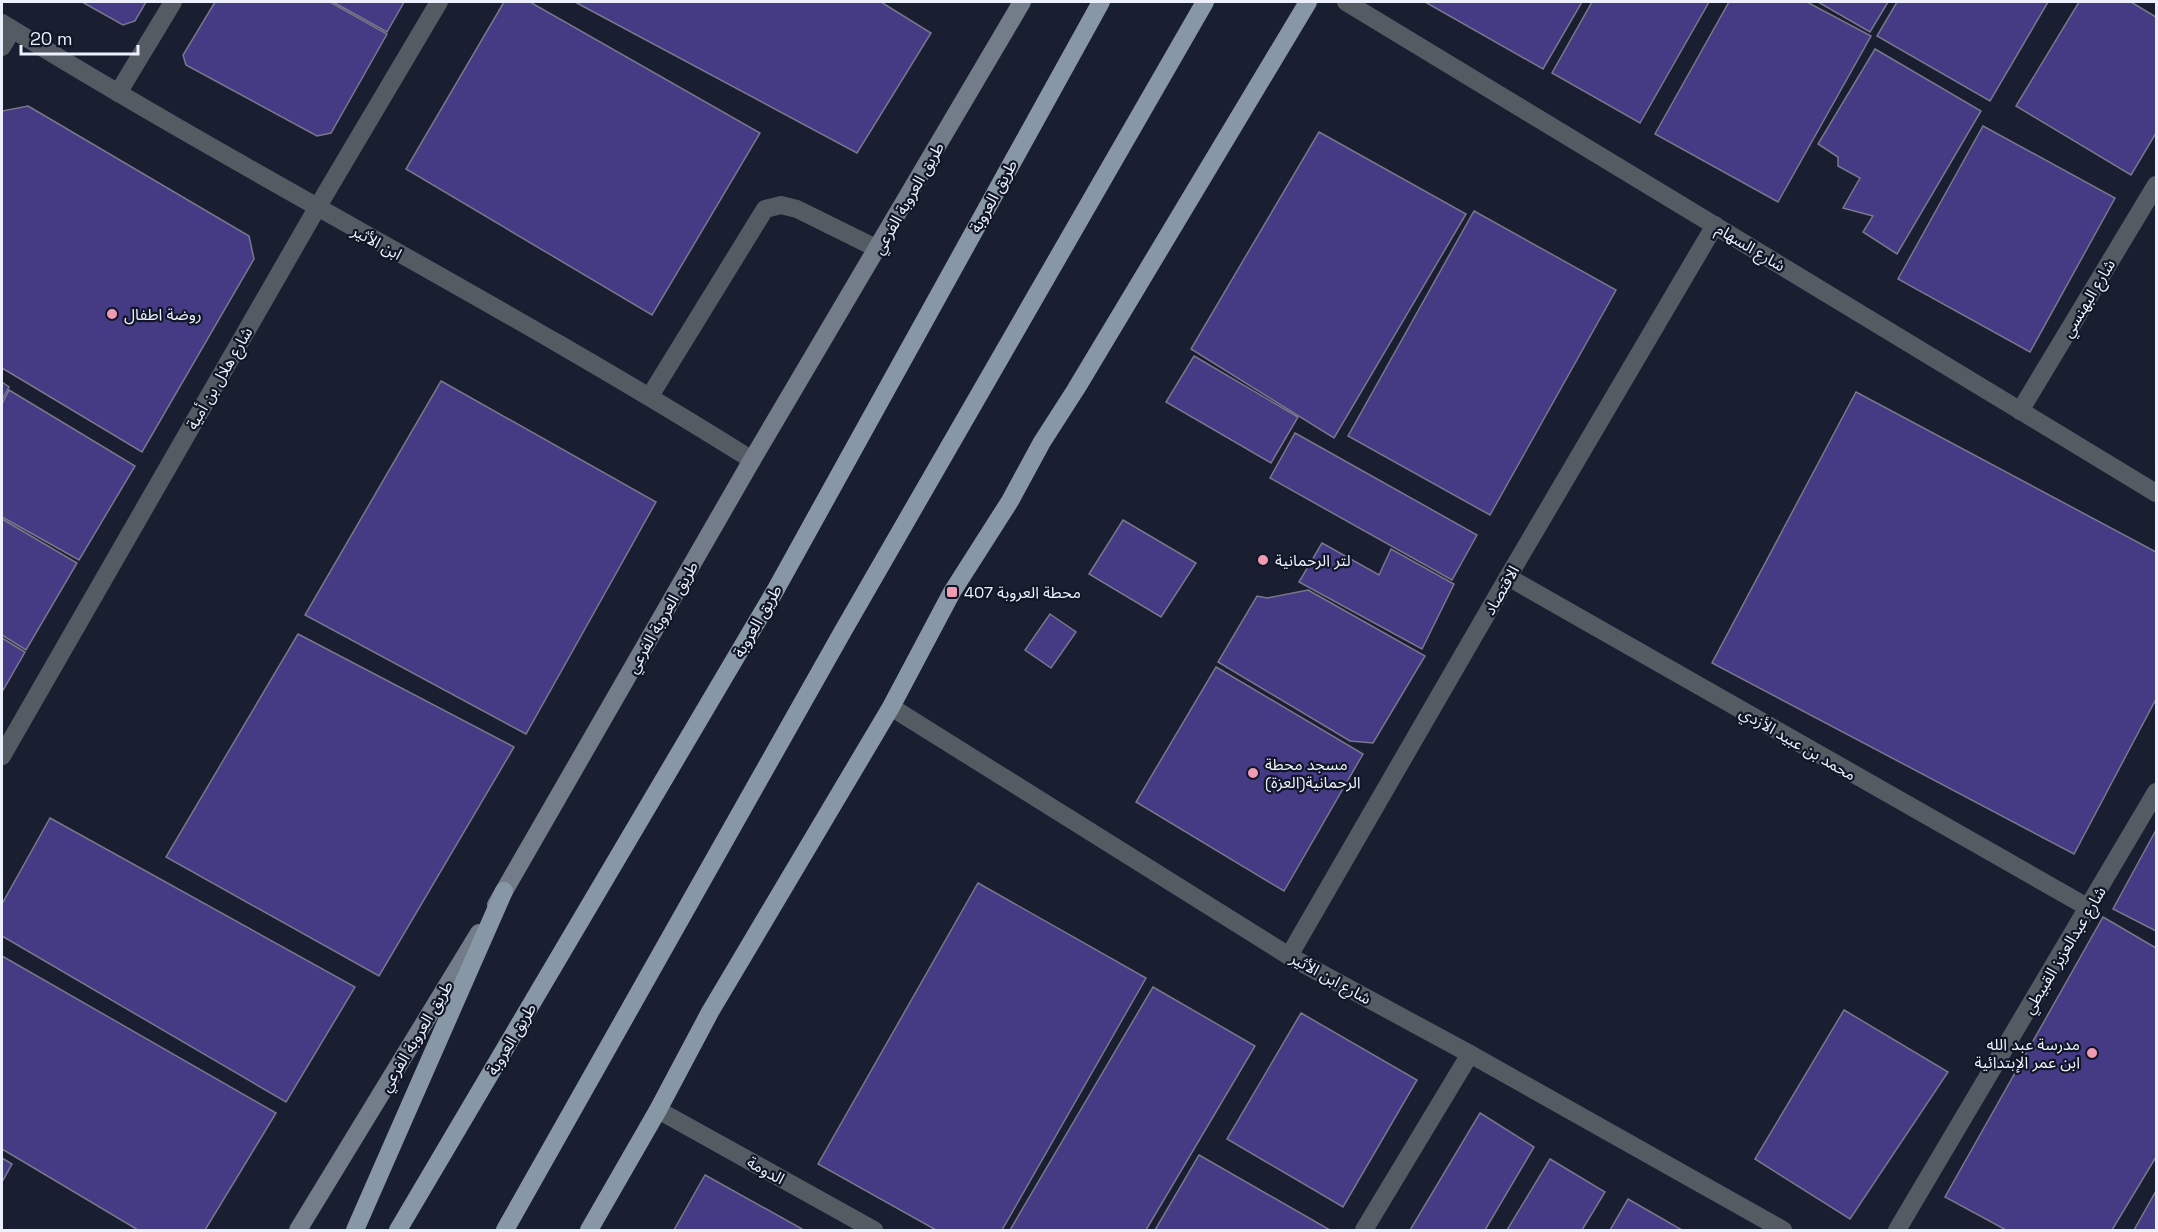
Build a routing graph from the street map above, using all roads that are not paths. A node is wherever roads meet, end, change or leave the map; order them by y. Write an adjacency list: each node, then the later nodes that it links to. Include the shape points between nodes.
1 (173, 2): 10 (street)
2 (439, 2): 12 (street, شارع هلال بن أمية)
3 (1022, 2): 14 (street, طريق العروبة الفرعي)
4 (1101, 2): 30 (main road, طريق العروبة, via 775,591)
5 (1205, 2): 31 (main road)
6 (1308, 2): 20 (main road, via 1042,442 1011,501 952,592)
7 (1346, 2): 13 (street, شارع السهام)
8 (7, 27): 9 (street); 10 (street, ابن الأثير)
9 (2, 47)
10 (118, 93): 12 (street, ابن الأثير)
11 (2157, 185): 16 (street, شارع البهنسي)
12 (317, 208): 15 (street, ابن الأثير); 21 (street, شارع هلال بن أمية)
13 (1715, 225): 16 (street, شارع السهام); 19 (street, الاقتصاد)
14 (878, 249): 15 (street, via 797,208 781,205 765,209); 17 (street, طريق العروبة الفرعي)
15 (650, 396): 17 (street, ابن الأثير)
16 (2020, 411): 18 (street, شارع السهام)
17 (752, 460): 23 (street, طريق العروبة الفرعي)
18 (2157, 493)
19 (1508, 577): 24 (street, محمد بن عبيد الأزدي); 25 (street, الاقتصاد)
20 (891, 707): 25 (street, شارع ابن الأثير); 27 (main road, via 710,1012)
21 (2, 756)
22 (2157, 792): 24 (street, شارع عبدالعزيز القبيطي)
23 (504, 891): 28 (street, طريق العروبة الفرعي); 29 (main road)
24 (2089, 908): 36 (street, شارع عبدالعزيز القبيطي)
25 (1289, 956): 26 (street, شارع ابن الأثير)
26 (1470, 1054): 34 (street); 35 (street, شارع ابن الأثير)
27 (658, 1110): 32 (main road); 33 (street, الدومة)
28 (298, 1230)
29 (355, 1230)
30 (398, 1230)
31 (505, 1230)
32 (589, 1230)
33 (874, 1230)
34 (1364, 1230)
35 (1783, 1230)
36 (1897, 1230)

